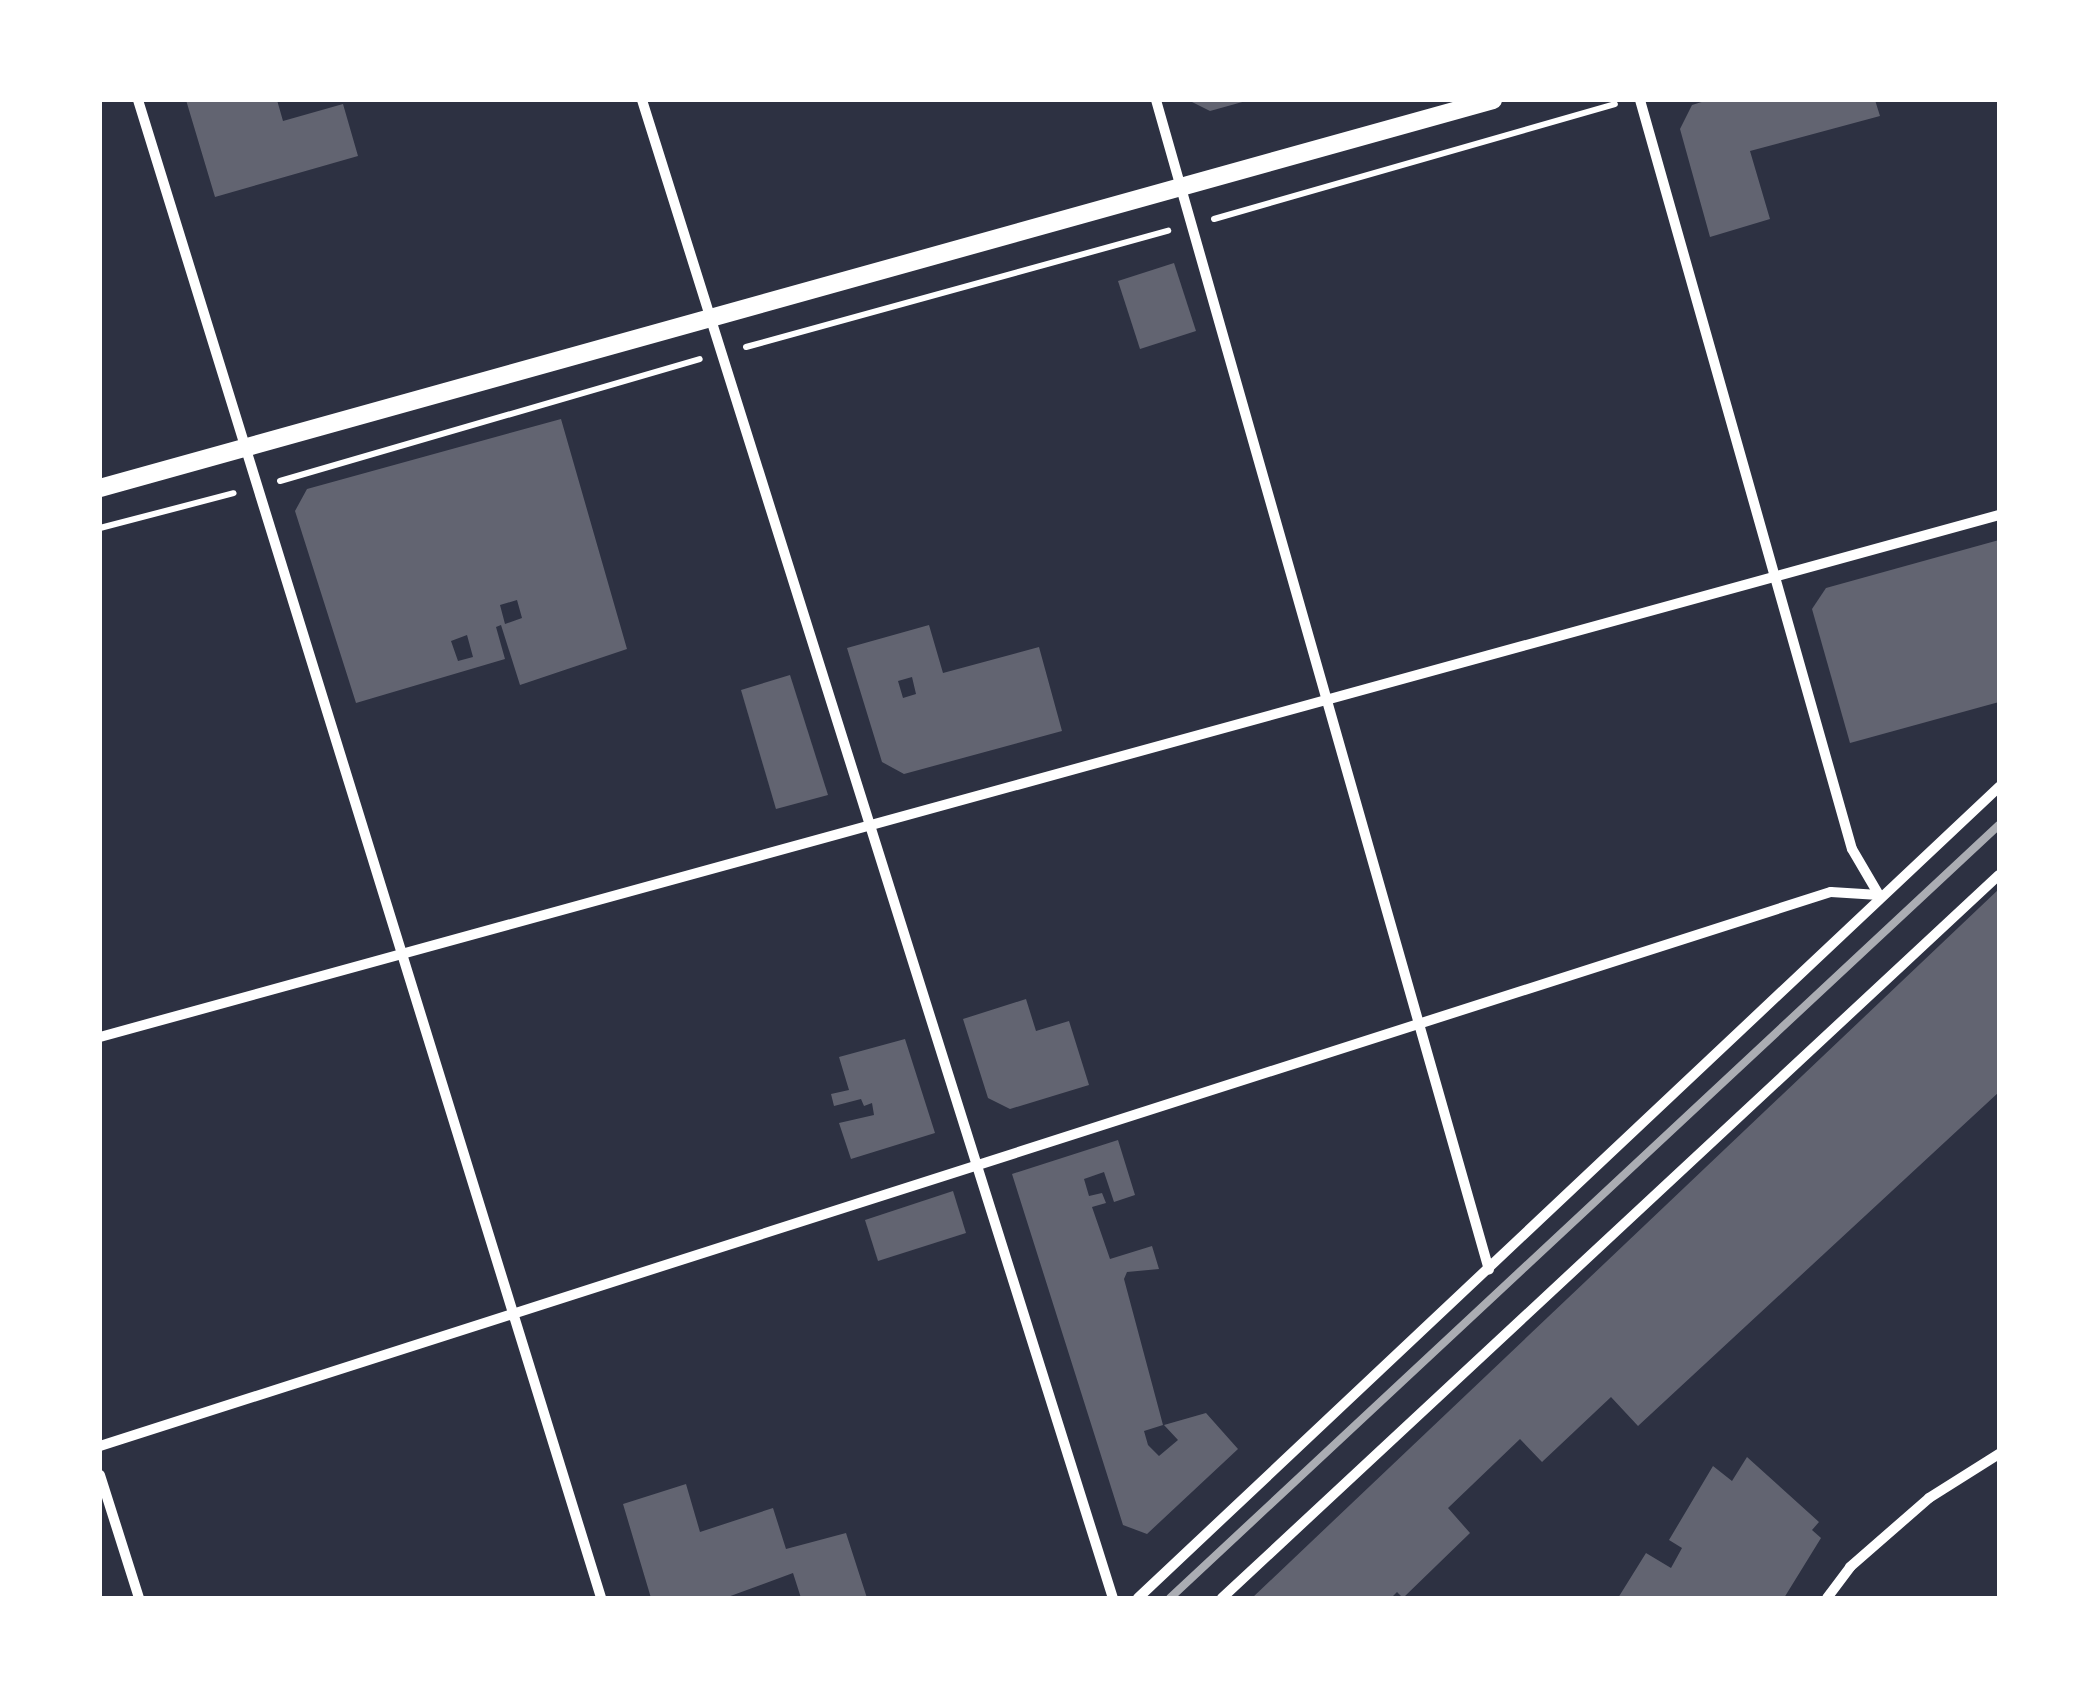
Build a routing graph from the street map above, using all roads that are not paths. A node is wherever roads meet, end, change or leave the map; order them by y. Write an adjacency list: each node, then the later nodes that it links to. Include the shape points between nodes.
1 (138, 100): 8 (street)
2 (642, 100): 7 (street)
3 (1156, 100): 6 (street)
4 (1493, 100): 6 (street)
5 (1640, 100): 11 (street)
6 (1180, 187): 7 (street); 12 (street)
7 (710, 318): 8 (street); 14 (street)
8 (245, 448): 9 (street); 17 (street)
9 (100, 488)
10 (1999, 515): 11 (street)
11 (1772, 576): 12 (street); 16 (street, via 1852,849)
12 (1327, 700): 14 (street); 18 (street)
13 (1999, 787): 16 (street)
14 (871, 827): 17 (street); 20 (street)
15 (1999, 875): 30 (street)
16 (1878, 895): 18 (street, via 1830,892); 21 (street)
17 (402, 955): 19 (street); 22 (street)
18 (1420, 1024): 20 (street); 21 (street)
19 (100, 1038)
20 (977, 1166): 22 (street); 28 (street)
21 (1490, 1270): 29 (street)
22 (513, 1314): 23 (street); 27 (street)
23 (100, 1446)
24 (1999, 1454): 31 (street, via 1929,1498 1850,1567)
25 (100, 1475): 26 (street)
26 (139, 1598)
27 (601, 1598)
28 (1113, 1598)
29 (1138, 1598)
30 (1222, 1598)
31 (1827, 1598)

